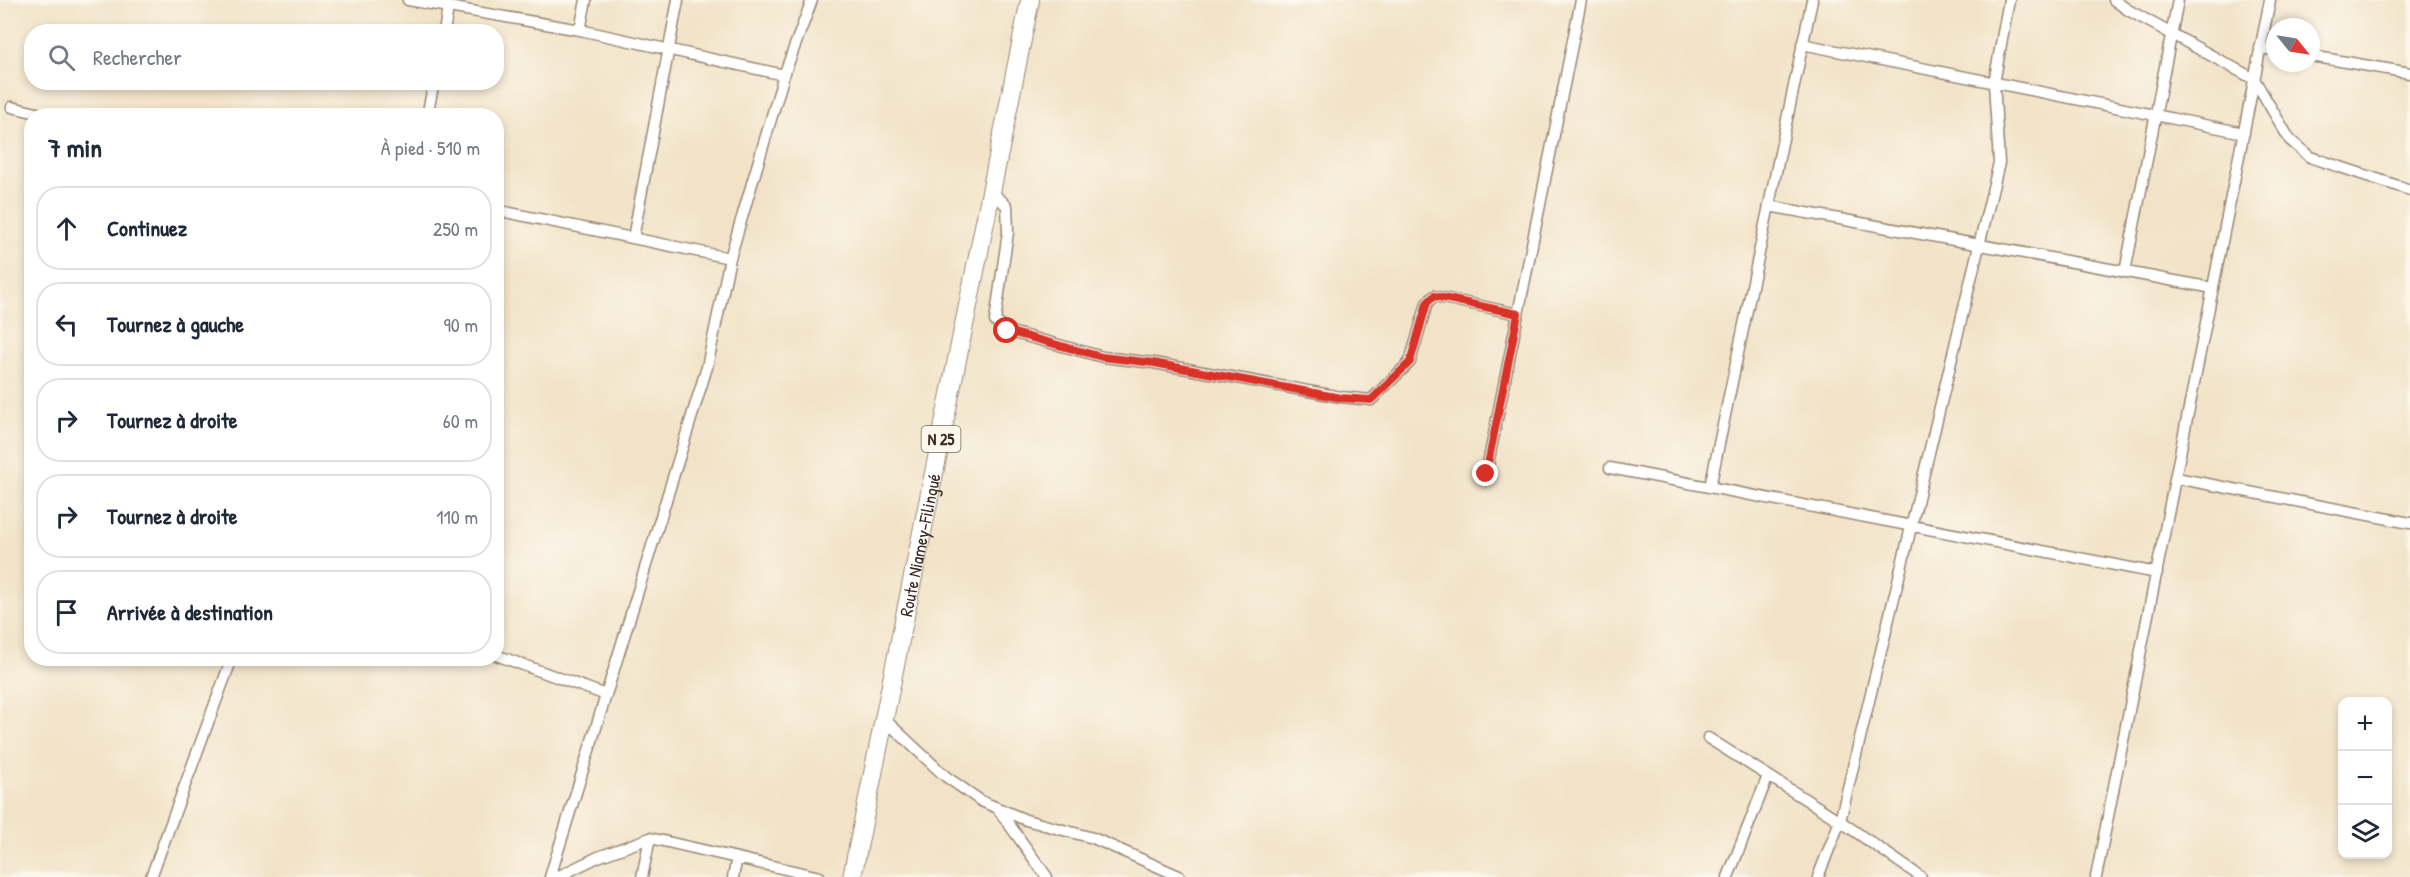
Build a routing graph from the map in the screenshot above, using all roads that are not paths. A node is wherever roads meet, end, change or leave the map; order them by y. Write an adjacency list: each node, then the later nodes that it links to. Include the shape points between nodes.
1 (408, 0): 12 (street)
2 (586, 0): 14 (street)
3 (678, 0): 19 (street)
4 (812, 0): 22 (street)
5 (1030, 0): 32 (main road, Route Niamey-Filingué / N 25)
6 (1581, 0): 40 (street)
7 (1812, 0): 16 (street)
8 (2009, 0): 24 (street)
9 (2114, 0): 15 (street)
10 (2178, 0): 15 (street)
11 (2270, 0): 17 (street)
12 (448, 8): 13 (street); 14 (street)
13 (445, 24)
14 (580, 30): 19 (street)
15 (2172, 33): 23 (street); 29 (street)
16 (1802, 44): 24 (street); 33 (street)
17 (2260, 48): 18 (street); 23 (street)
18 (2266, 49)
19 (668, 50): 22 (street); 35 (street)
20 (2320, 58): 21 (street)
21 (2410, 73)
22 (784, 75): 37 (street)
23 (2254, 79): 30 (street); 31 (street, via 2290,140 2310,157)
24 (1994, 83): 29 (street); 36 (street, via 1999,163)
25 (433, 90): 27 (street)
26 (12, 107): 28 (street)
27 (429, 108)
28 (24, 110)
29 (2155, 115): 30 (street); 38 (street)
30 (2244, 133): 39 (street)
31 (2410, 190)
32 (991, 191): 40 (street, via 1007,206 1008,232 995,321 1007,331 1102,357 1371,400 1410,362 1427,303 1434,296); 51 (main road, Route Niamey-Filingué / N 25)
33 (1769, 206): 36 (street); 44 (street)
34 (504, 212): 35 (street)
35 (633, 238): 37 (street)
36 (1979, 245): 38 (street); 46 (street)
37 (730, 258): 50 (street, via 707,367)
38 (2125, 272): 39 (street)
39 (2213, 288): 43 (street)
40 (1518, 314): 42 (street)
41 (1610, 468): 44 (street)
42 (1486, 474)
43 (2176, 478): 45 (street); 47 (street)
44 (1710, 487): 46 (street)
45 (2410, 523)
46 (1911, 526): 47 (street); 55 (street)
47 (2157, 573): 70 (street)
48 (504, 657): 50 (street)
49 (229, 666): 59 (street)
50 (606, 695): 60 (street)
51 (885, 718): 54 (street, via 945,776 981,801); 65 (main road, Route Niamey-Filingué / N 25)
52 (1708, 738): 53 (street)
53 (1768, 776): 55 (street); 67 (street)
54 (997, 807): 58 (street, via 1026,820 1093,838); 66 (street)
55 (1840, 821): 68 (street); 69 (street)
56 (650, 838): 57 (street); 61 (street); 62 (street)
57 (737, 858): 63 (street); 64 (street)
58 (1179, 876)
59 (151, 877)
60 (550, 877)
61 (556, 877)
62 (642, 877)
63 (733, 877)
64 (820, 877)
65 (852, 877)
66 (1047, 877)
67 (1728, 877)
68 (1818, 877)
69 (1921, 877)
70 (2096, 877)

